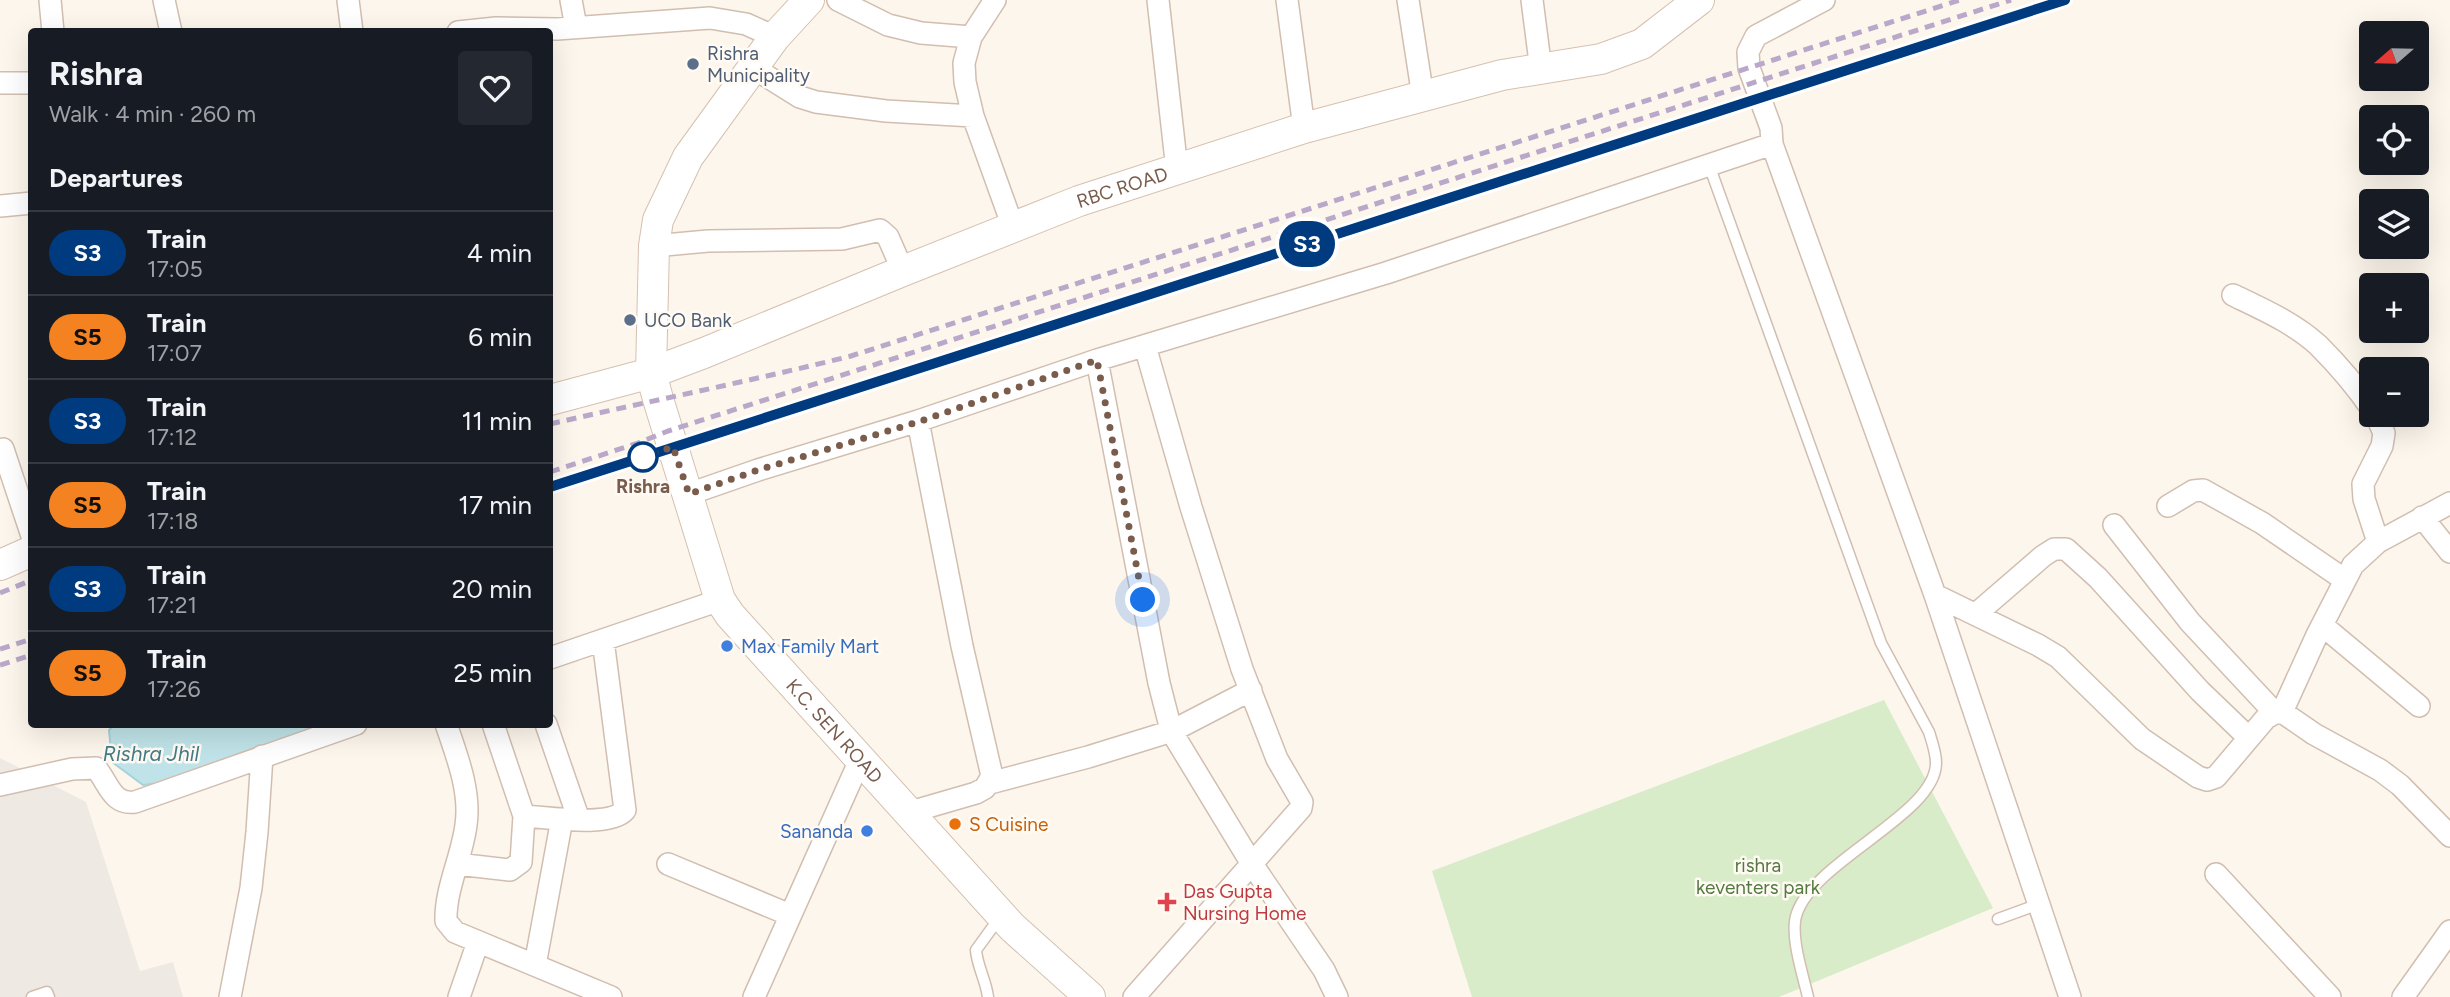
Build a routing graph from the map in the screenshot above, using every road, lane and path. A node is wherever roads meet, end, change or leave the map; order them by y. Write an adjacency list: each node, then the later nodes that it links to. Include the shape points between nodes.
1 (50, 0): 16 (street)
2 (164, 0): 17 (street)
3 (348, 0): 18 (street)
4 (571, 0): 15 (street)
5 (809, 0): 20 (street, K.C. SEN ROAD)
6 (838, 0): 21 (street, via 887,25)
7 (995, 0): 21 (street)
8 (1158, 0): 31 (street)
9 (1287, 0): 28 (street)
10 (1408, 0): 26 (street)
11 (1532, 0): 23 (street)
12 (1699, 0): 14 (street, RBC ROAD)
13 (1824, 0): 29 (street, via 1756,36 1748,52)
14 (1670, 10): 23 (street, RBC ROAD, via 1642,44 1601,59)
15 (576, 27): 19 (street); 20 (street, via 710,18 746,24)
16 (53, 28)
17 (170, 28)
18 (352, 28)
19 (549, 28)
20 (775, 37): 22 (street, K.C. SEN ROAD)
21 (971, 37): 27 (street, via 964,63)
22 (752, 67): 27 (street, via 816,102); 35 (street, K.C. SEN ROAD, via 688,157 658,220)
23 (1541, 70): 26 (street, RBC ROAD, via 1502,75)
24 (0, 83): 25 (street)
25 (28, 83)
26 (1423, 97): 28 (street, RBC ROAD)
27 (973, 116): 34 (street)
28 (1304, 128): 31 (street, RBC ROAD)
29 (1772, 144): 30 (street); 57 (street)
30 (1709, 165): 38 (street, via 1386,273); 101 (lane, via 1881,643 1929,732 1937,765 1915,802 1804,898 1796,915 1796,942)
31 (1177, 170): 34 (street, RBC ROAD)
32 (28, 203): 33 (street)
33 (0, 206)
34 (1013, 227): 36 (street, RBC ROAD)
35 (654, 246): 36 (street, via 842,239 880,230 888,237); 40 (street, K.C. SEN ROAD)
36 (903, 271): 40 (street, RBC ROAD)
37 (2233, 295): 41 (street, via 2281,319 2316,344)
38 (1145, 346): 39 (street); 63 (street)
39 (1097, 360): 43 (street); 70 (street)
40 (651, 373): 42 (street, RBC ROAD); 46 (street, K.C. SEN ROAD)
41 (2359, 391)
42 (553, 392)
43 (918, 422): 46 (street); 74 (street)
44 (2381, 427): 52 (street, via 2382,446 2363,484)
45 (3, 449): 50 (street)
46 (689, 494): 58 (street, K.C. SEN ROAD)
47 (2450, 502): 49 (street)
48 (2168, 506): 56 (street, via 2203,490 2262,523)
49 (2422, 517): 52 (street); 53 (street)
50 (28, 524)
51 (2114, 525): 65 (street, via 2190,622)
52 (2378, 541): 56 (street, via 2353,565)
53 (2450, 552)
54 (28, 553): 55 (street)
55 (0, 565)
56 (2345, 580): 60 (street)
57 (1935, 595): 59 (street); 84 (street)
58 (720, 600): 61 (street); 73 (street, K.C. SEN ROAD)
59 (1976, 614): 71 (street, via 2058,657 2142,738 2198,777 2216,777); 71 (street, via 2042,556 2066,549)
60 (2322, 625): 64 (street); 65 (street)
61 (603, 640): 62 (street); 78 (street, via 625,810 612,818)
62 (553, 658)
63 (1251, 691): 70 (street); 80 (street, via 1277,759 1302,802)
64 (2419, 706)
65 (2278, 712): 71 (street, via 2266,718); 79 (street, via 2380,770)
66 (344, 728): 72 (street)
67 (447, 728): 81 (street, via 467,809)
68 (495, 728): 77 (street)
69 (547, 728): 78 (street)
70 (1172, 731): 74 (street); 80 (street)
71 (2249, 738)
72 (262, 756): 75 (street, via 135,802 116,798 96,768); 94 (street, via 251,888)
73 (860, 761): 76 (street, K.C. SEN ROAD); 85 (street)
74 (990, 783): 76 (street, via 976,793)
75 (0, 785)
76 (907, 813): 86 (street, K.C. SEN ROAD)
77 (524, 816): 78 (street); 81 (street, via 518,866 510,870)
78 (570, 819): 90 (street)
79 (2450, 836)
80 (1252, 863): 99 (street); 100 (street)
81 (457, 864): 89 (street, via 446,922)
82 (668, 864): 85 (street)
83 (2216, 874): 103 (street)
84 (2039, 904): 87 (lane); 102 (street)
85 (790, 915): 97 (street)
86 (1002, 915): 91 (street, K.C. SEN ROAD); 98 (lane, via 976,950)
87 (1998, 919)
88 (2450, 931): 104 (street)
89 (478, 942): 90 (street); 95 (street)
90 (535, 965): 96 (street)
91 (1080, 994)
92 (32, 997): 93 (lane, via 47,992)
93 (48, 997)
94 (230, 997)
95 (459, 997)
96 (611, 997)
97 (754, 997)
98 (988, 997)
99 (1134, 997)
100 (1337, 997)
101 (1808, 997)
102 (2070, 997)
103 (2330, 997)
104 (2403, 997)

